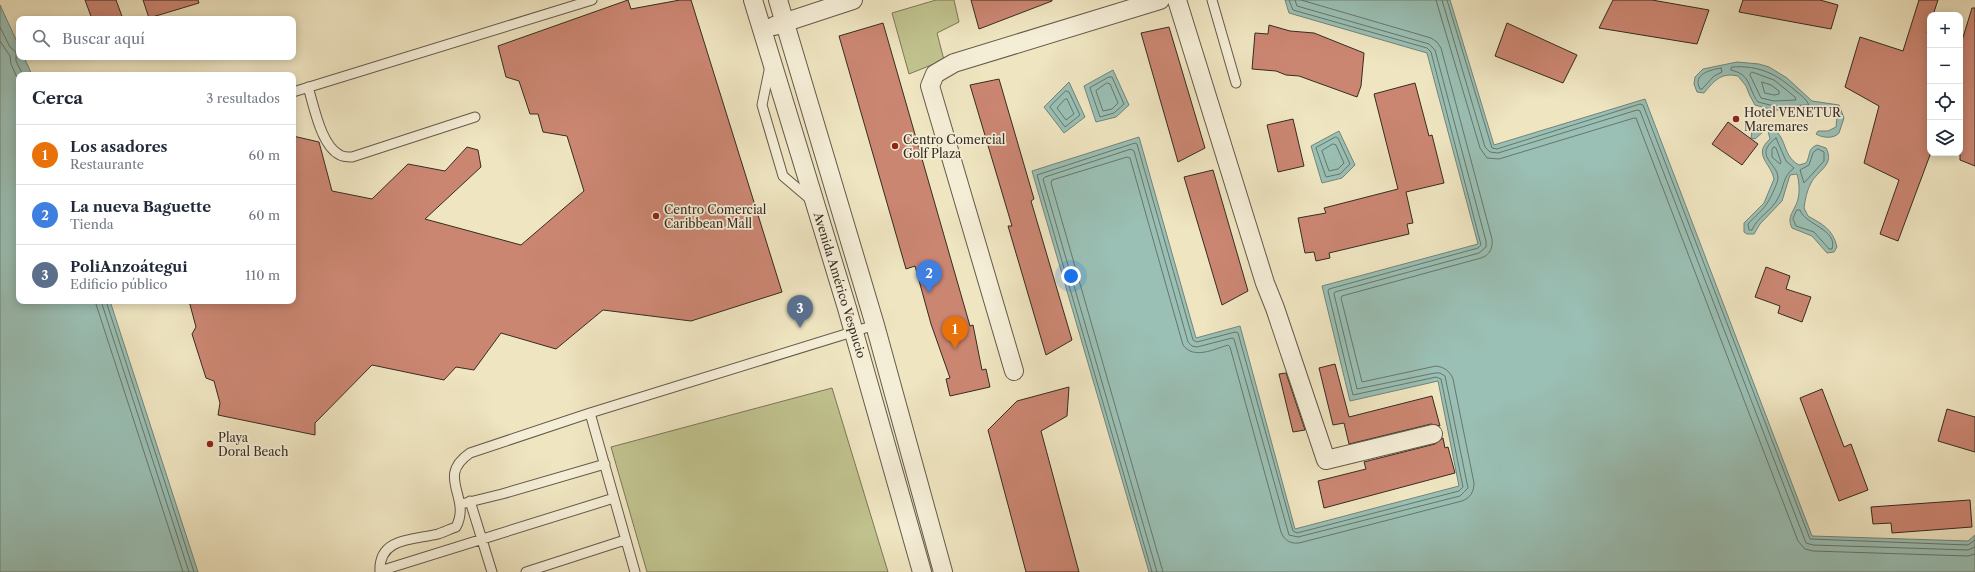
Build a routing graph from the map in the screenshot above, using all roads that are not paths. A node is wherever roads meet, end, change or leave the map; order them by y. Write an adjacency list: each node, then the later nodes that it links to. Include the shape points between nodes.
1 (592, 0): 11 (lane)
2 (778, 0): 8 (street, Avenida Américo Vespucio)
3 (854, 0): 8 (street)
4 (1160, 0): 16 (street, via 954,63 935,74 930,86)
5 (1177, 0): 18 (street, via 1265,283 1326,460)
6 (1212, 0): 10 (lane)
7 (759, 1): 9 (street, Avenida Américo Vespucio)
8 (785, 22): 9 (street); 14 (street, Avenida Américo Vespucio)
9 (762, 30): 15 (street, Avenida Américo Vespucio)
10 (1236, 83)
11 (308, 87): 12 (lane); 13 (lane, via 324,139 332,150 340,155 352,157)
12 (296, 91)
13 (475, 117)
14 (875, 325): 15 (lane); 30 (street, Avenida Américo Vespucio)
15 (854, 332): 17 (lane); 29 (street, Avenida Américo Vespucio)
16 (1014, 371)
17 (590, 413): 19 (lane); 22 (lane, via 470,453 460,460 453,480)
18 (1433, 434)
19 (604, 464): 20 (lane); 21 (lane)
20 (614, 498): 23 (lane); 24 (lane)
21 (470, 501): 22 (lane); 23 (lane)
22 (461, 504): 25 (lane, via 461,518 456,527 438,534 398,542 387,549 381,559)
23 (482, 538): 25 (lane); 26 (lane)
24 (626, 540): 27 (lane); 28 (lane)
25 (380, 571)
26 (492, 572)
27 (526, 572)
28 (634, 572)
29 (922, 572)
30 (943, 572)

